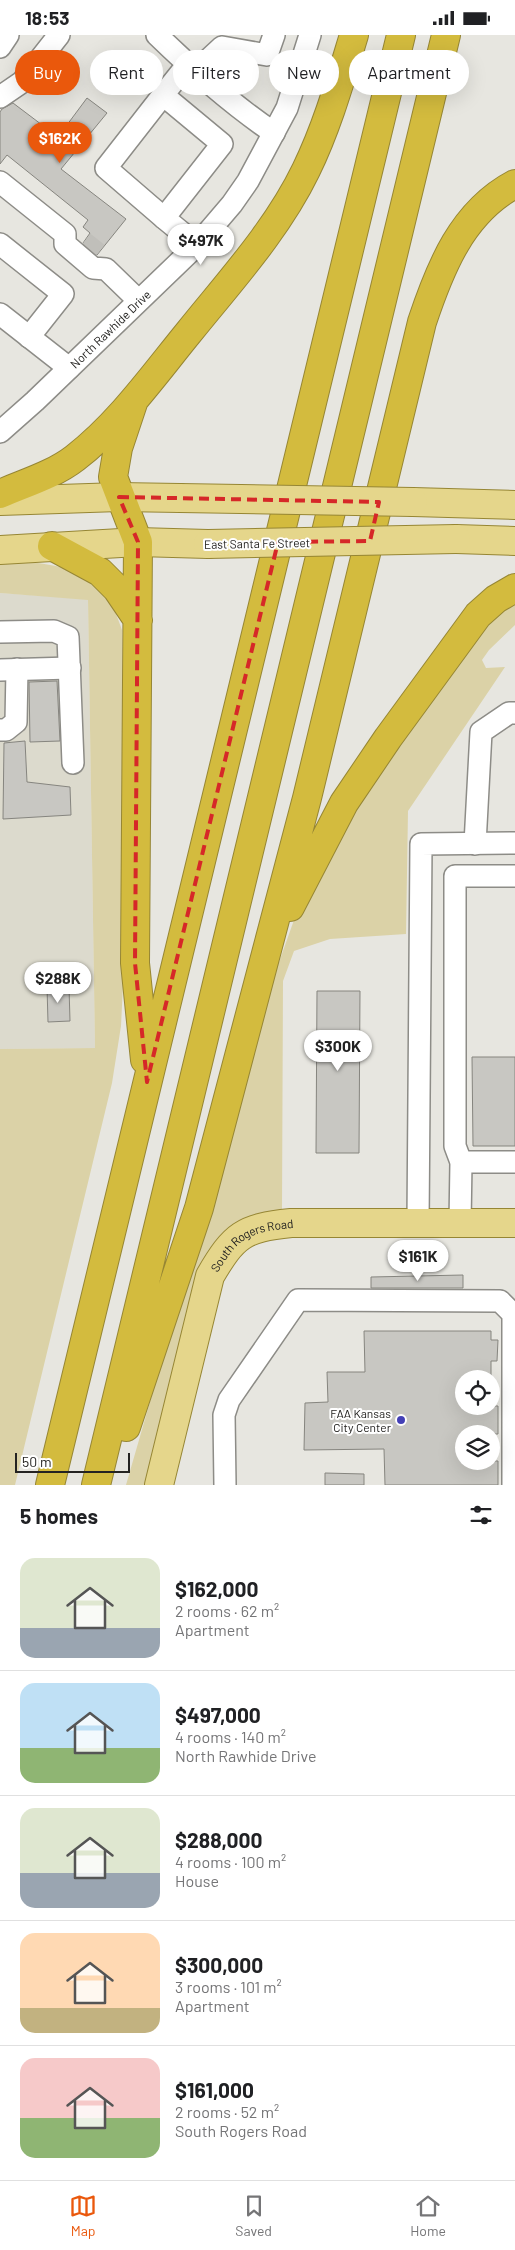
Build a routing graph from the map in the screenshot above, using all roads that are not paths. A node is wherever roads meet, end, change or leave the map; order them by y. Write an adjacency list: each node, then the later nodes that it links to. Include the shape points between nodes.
1 (8, 35): 9 (street)
2 (59, 35): 17 (street, via 22,82)
3 (157, 35): 12 (street)
4 (274, 35): 13 (street, via 267,55)
5 (310, 35): 18 (street, North Rawhide Drive, via 294,90)
6 (354, 35): 28 (highway, via 322,132 306,171 288,201 236,275)
7 (400, 35): 50 (highway)
8 (446, 35): 58 (highway)
9 (0, 47)
10 (218, 50): 11 (street, via 222,47)
11 (239, 50)
12 (173, 51)
13 (259, 54)
14 (173, 85): 15 (street)
15 (163, 95): 21 (street, via 106,168); 21 (street, via 222,144)
16 (221, 95): 18 (street)
17 (0, 97)
18 (274, 133): 23 (street, North Rawhide Drive, via 248,181)
19 (0, 182): 24 (street, via 88,250)
20 (515, 183): 49 (highway, via 489,201 454,243 422,322 310,788)
21 (164, 218): 23 (street)
22 (0, 244): 26 (street, via 63,294)
23 (197, 245): 24 (street, North Rawhide Drive)
24 (138, 301): 27 (street, North Rawhide Drive)
25 (0, 314): 26 (street)
26 (29, 337): 27 (street)
27 (69, 368): 29 (street, North Rawhide Drive)
28 (134, 400): 30 (highway, via 72,460); 31 (highway, via 114,463 113,477)
29 (2, 427)
30 (0, 494)
31 (119, 497): 32 (main road); 33 (main road, bridge); 35 (highway)
32 (0, 501)
33 (515, 505)
34 (515, 541): 35 (main road, East Santa Fe Street, bridge)
35 (138, 542): 36 (main road, East Santa Fe Street); 39 (highway)
36 (52, 546): 37 (main road, East Santa Fe Street); 39 (highway, via 100,572 117,589)
37 (0, 550)
38 (515, 588): 49 (highway, via 478,615 388,738 344,803)
39 (138, 620): 50 (highway, via 135,963)
40 (0, 632): 41 (street, via 54,631 68,637)
41 (70, 668): 42 (street); 45 (street)
42 (8, 669): 44 (street, via 16,722 6,730)
43 (515, 713): 47 (street, via 509,713 481,732)
44 (0, 730)
45 (73, 763)
46 (515, 843): 47 (street)
47 (475, 844): 53 (street, via 421,844)
48 (515, 876): 51 (street, via 455,876 455,1146)
49 (270, 938): 59 (highway, via 199,1208)
50 (147, 1082): 57 (highway)
51 (461, 1162): 52 (street); 54 (street)
52 (515, 1162)
53 (418, 1223): 54 (main road, South Rogers Road); 60 (main road, South Rogers Road, via 262,1226 238,1237 227,1248 210,1276)
54 (460, 1223): 55 (main road, South Rogers Road)
55 (515, 1223)
56 (514, 1314): 61 (street, via 500,1301 298,1300 228,1401 224,1415); 62 (street)
57 (50, 1485)
58 (96, 1485)
59 (107, 1485)
60 (159, 1485)
61 (225, 1485)
62 (513, 1485)

